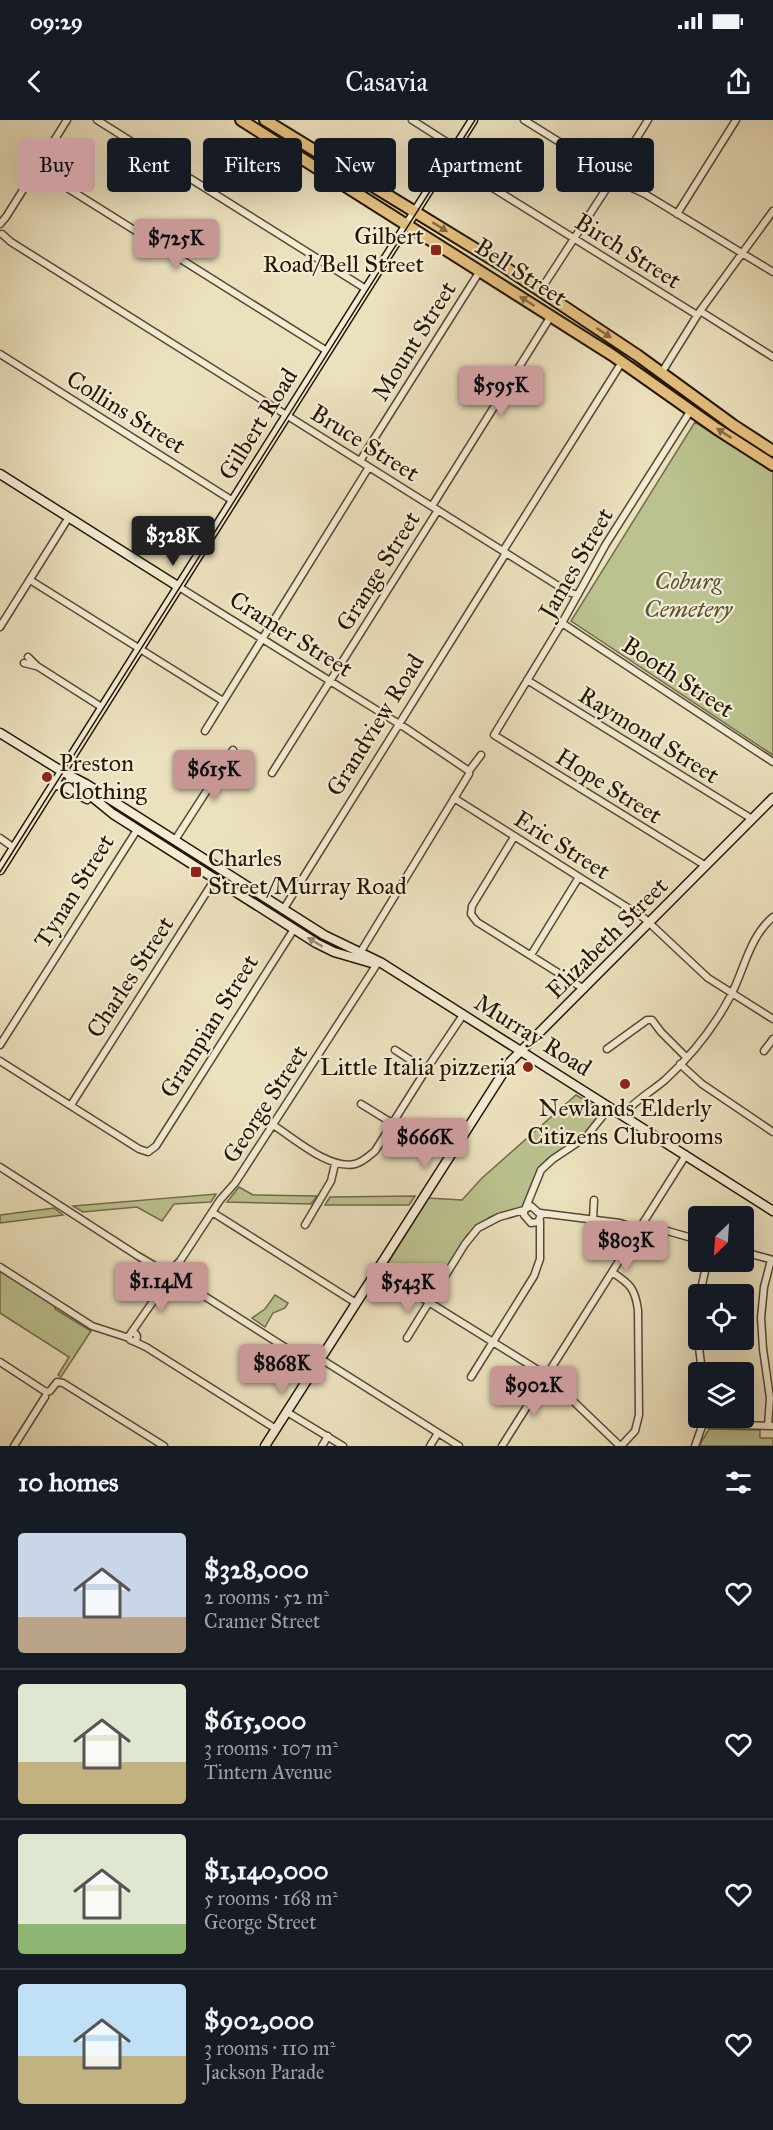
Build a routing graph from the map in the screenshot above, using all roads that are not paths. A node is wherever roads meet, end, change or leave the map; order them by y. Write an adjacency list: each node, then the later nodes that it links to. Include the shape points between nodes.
1 (67, 120): 10 (street)
2 (97, 120): 30 (street)
3 (241, 120): 24 (highway, Bell Street)
4 (266, 120): 22 (highway, Bell Street)
5 (412, 120): 11 (street)
6 (473, 120): 12 (main road, Gilbert Road)
7 (524, 120): 14 (street)
8 (648, 120): 13 (street)
9 (736, 120): 23 (street)
10 (56, 138)
11 (440, 138)
12 (462, 138)
13 (637, 138)
14 (556, 140)
15 (22, 192): 25 (street)
16 (74, 192): 34 (street)
17 (428, 192): 22 (main road, Gilbert Road)
18 (499, 192): 26 (street, Birch Street)
19 (603, 192): 26 (street)
20 (639, 192): 23 (street)
21 (773, 211): 27 (street)
22 (415, 212): 24 (main road, Gilbert Road); 31 (highway, Bell Street, one-way to 31)
23 (677, 214): 27 (street)
24 (406, 224): 28 (highway, Bell Street); 30 (main road, Gilbert Road)
25 (1, 232): 42 (street, Bruce Street)
26 (573, 238): 31 (street); 32 (street, Birch Street)
27 (742, 253): 29 (street); 32 (street)
28 (480, 271): 33 (highway, Bell Street, one-way to 28); 44 (street, Mount Street)
29 (773, 272)
30 (366, 288): 34 (main road, Gilbert Road)
31 (540, 291): 38 (highway, Bell Street, one-way to 38)
32 (698, 313): 36 (street, Birch Street); 38 (street)
33 (551, 316): 37 (highway, Bell Street); 49 (street, Grange Street)
34 (327, 351): 42 (main road, Gilbert Road)
35 (0, 354): 48 (street, Collins Street)
36 (773, 357)
37 (622, 362): 40 (highway, Bell Street); 51 (street, Grandview Road)
38 (662, 372): 39 (highway, Bell Street)
39 (677, 383): 40 (highway); 43 (highway, Bell Street)
40 (673, 398): 41 (highway, Bell Street)
41 (691, 410): 45 (highway, Bell Street, one-way to 41); 54 (street, James Street, via 606,544)
42 (287, 416): 44 (street, Bruce Street); 48 (main road, Gilbert Road)
43 (773, 451)
44 (360, 461): 46 (street, Bruce Street)
45 (773, 465)
46 (369, 467): 49 (street, Bruce Street); 57 (street)
47 (2, 478): 50 (main road, Cramer Street)
48 (233, 501): 53 (main road, Gilbert Road)
49 (435, 508): 51 (street, Bruce Street); 61 (street, Grange Street)
50 (69, 517): 52 (street); 53 (main road, Cramer Street)
51 (505, 552): 54 (street, Bruce Street); 64 (street, Grandview Road)
52 (30, 580): 56 (street); 58 (street)
53 (179, 586): 57 (street, Cramer Street); 58 (main road, Gilbert Road)
54 (579, 596): 55 (street, James Street)
55 (562, 623): 60 (street, James Street); 70 (street, Booth Street)
56 (0, 627)
57 (261, 638): 61 (street, Cramer Street); 62 (street)
58 (140, 649): 62 (street); 63 (main road, Gilbert Road)
59 (26, 660): 63 (street)
60 (527, 681): 67 (street, James Street); 78 (street, Raymond Street)
61 (330, 682): 64 (street, Cramer Street); 73 (street, Grange Street)
62 (222, 701): 65 (street)
63 (103, 708): 72 (main road, Gilbert Road)
64 (400, 724): 71 (street, Cramer Street); 91 (street, Grandview Road)
65 (205, 731)
66 (0, 733): 72 (main road, Murray Road)
67 (494, 735): 86 (street, Hope Street)
68 (232, 750): 83 (street)
69 (481, 755): 71 (street)
70 (773, 762)
71 (469, 771): 75 (street)
72 (64, 773): 74 (main road, Gilbert Road); 77 (main road, Murray Road); 79 (main road, Murray Road)
73 (272, 773)
74 (55, 785): 77 (main road, via 74,791); 84 (main road, Gilbert Road)
75 (454, 798): 81 (street, Eric Street); 97 (street)
76 (771, 803): 78 (main road, Elizabeth Street)
77 (113, 814): 80 (main road, Murray Road)
78 (752, 819): 86 (main road, Elizabeth Street)
79 (143, 820): 80 (main road, Tynan Street); 83 (main road, Murray Road)
80 (137, 830): 85 (main road, Murray Road); 106 (street, Tynan Street)
81 (514, 837): 89 (street, Eric Street); 98 (street, via 472,906 471,914 477,922)
82 (0, 838): 84 (street)
83 (176, 840): 85 (main road); 88 (main road, Murray Road)
84 (14, 848): 87 (main road, Gilbert Road)
85 (169, 850): 90 (main road, Murray Road)
86 (706, 866): 95 (main road, Elizabeth Street)
87 (0, 870)
88 (222, 870): 90 (main road, Charles Street); 91 (main road, Murray Road)
89 (579, 877): 95 (street, Eric Street); 98 (street)
90 (215, 879): 93 (main road, Murray Road); 116 (street, Charles Street)
91 (283, 909): 93 (main road, Grandview Road); 94 (main road, Murray Road)
92 (773, 917): 102 (street, via 758,934)
93 (277, 918): 96 (main road, Murray Road)
94 (300, 920): 96 (main road, Grampian Street); 97 (main road, Murray Road)
95 (649, 924): 101 (main road, Elizabeth Street); 102 (street, Eric Street, via 708,978)
96 (294, 929): 99 (main road, Murray Road, one-way to 96, via 325,948); 116 (street, Grampian Street, via 156,1146 148,1152 139,1149)
97 (360, 952): 100 (main road, Murray Road)
98 (531, 955): 101 (street)
99 (377, 964): 100 (main road, Murray Road); 120 (street, George Street)
100 (393, 970): 103 (main road, Murray Road)
101 (584, 989): 109 (main road, Elizabeth Street)
102 (732, 993): 104 (street, Eric Street); 111 (street)
103 (463, 1015): 109 (main road, Murray Road); 114 (street)
104 (773, 1019)
105 (773, 1039): 110 (street)
106 (0, 1045)
107 (608, 1049): 111 (street, via 652,1020)
108 (395, 1050): 114 (street)
109 (521, 1051): 117 (main road, Murray Road); 143 (main road, Elizabeth Street, via 476,1113)
110 (764, 1051)
111 (686, 1057): 113 (street)
112 (0, 1061): 116 (street)
113 (680, 1064): 118 (street); 121 (street, via 702,1084)
114 (426, 1070): 119 (street)
115 (361, 1104): 119 (street)
116 (71, 1105)
117 (610, 1107): 118 (main road, Murray Road); 125 (street, via 586,1137 546,1164)
118 (623, 1115): 122 (main road, Murray Road)
119 (392, 1123): 123 (street, via 375,1151 364,1160)
120 (273, 1125): 123 (street); 129 (street, George Street)
121 (773, 1131)
122 (686, 1155): 128 (main road, Murray Road); 136 (street)
123 (335, 1164): 135 (street, via 331,1181)
124 (0, 1167): 145 (street)
125 (533, 1189): 127 (street); 131 (street)
126 (594, 1200): 133 (street)
127 (525, 1209): 130 (street); 131 (street, via 531,1206); 132 (street)
128 (773, 1211)
129 (212, 1212): 145 (street, George Street); 147 (street)
130 (505, 1216): 132 (street); 146 (street, via 478,1228)
131 (539, 1216): 133 (street); 134 (street); 139 (street)
132 (525, 1218): 134 (street)
133 (592, 1219): 136 (street)
134 (531, 1223): 139 (street)
135 (305, 1225)
136 (638, 1228): 144 (street)
137 (657, 1228): 138 (street)
138 (688, 1237)
139 (539, 1239): 150 (street, via 540,1259 534,1276)
140 (754, 1255): 141 (street)
141 (772, 1260): 158 (street, via 760,1318)
142 (0, 1267): 148 (street, via 92,1326)
143 (377, 1270): 146 (street); 147 (main road, Elizabeth Street)
144 (612, 1272): 153 (street); 171 (street, via 636,1294 638,1310 639,1416 635,1431)
145 (171, 1275): 148 (street, George Street); 152 (street)
146 (429, 1302): 149 (street); 150 (street)
147 (356, 1303): 152 (main road, Elizabeth Street)
148 (133, 1336): 160 (street)
149 (407, 1338)
150 (493, 1341): 153 (street); 154 (street)
151 (0, 1362): 155 (street)
152 (318, 1363): 156 (main road, Elizabeth Street); 161 (street)
153 (546, 1375): 170 (street); 171 (street)
154 (471, 1377)
155 (46, 1395): 163 (street); 164 (street, via 61,1381)
156 (287, 1412): 160 (main road, Elizabeth Street); 162 (street)
157 (754, 1425): 158 (street)
158 (771, 1426)
159 (702, 1428): 172 (street)
160 (276, 1429): 165 (main road, Elizabeth Street)
161 (438, 1432): 168 (street); 169 (street)
162 (328, 1436): 166 (street); 167 (street)
163 (14, 1446)
164 (164, 1446)
165 (265, 1446)
166 (321, 1446)
167 (343, 1446)
168 (430, 1446)
169 (459, 1446)
170 (502, 1446)
171 (620, 1446)
172 (695, 1446)

